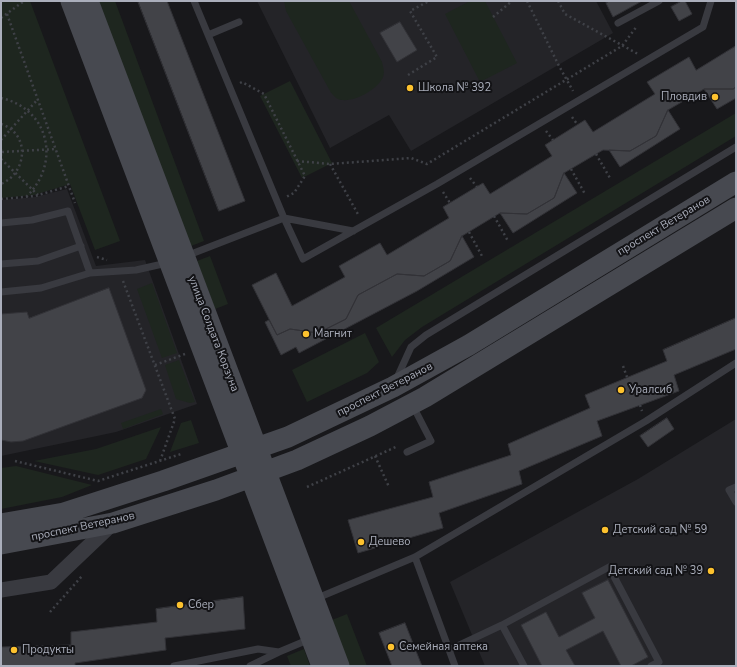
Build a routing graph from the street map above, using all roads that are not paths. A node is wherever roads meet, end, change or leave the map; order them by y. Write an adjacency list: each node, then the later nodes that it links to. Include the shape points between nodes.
1 (71, 1): 16 (main road, улица Солдата Корзуна)
2 (88, 1): 16 (main road, улица Солдата Корзуна)
3 (194, 1): 8 (lane)
4 (659, 1): 7 (lane)
5 (711, 1): 14 (lane, via 703,27)
6 (239, 22): 8 (lane)
7 (618, 23)
8 (208, 35): 12 (lane)
9 (736, 147): 21 (lane, via 426,335 411,347)
10 (736, 182): 21 (main road, проспект Ветеранов, via 469,345)
11 (736, 208): 22 (main road, проспект Ветеранов)
12 (284, 218): 14 (lane); 14 (lane, via 303,259); 16 (lane)
13 (1, 223): 15 (lane, via 32,220 68,211)
14 (353, 231)
15 (81, 246): 17 (lane, via 38,261); 18 (lane)
16 (177, 259): 18 (lane, via 136,270); 23 (main road, улица Солдата Корзуна)
17 (1, 264)
18 (90, 272): 19 (lane, via 41,288)
19 (1, 292)
20 (736, 363): 31 (lane, via 646,421)
21 (393, 387): 23 (main road, проспект Ветеранов, via 288,437)
22 (412, 404): 24 (lane, via 431,441); 25 (main road, проспект Ветеранов, via 297,460)
23 (249, 451): 25 (main road, улица Солдата Корзуна); 29 (main road, проспект Ветеранов, via 64,513)
24 (407, 452)
25 (258, 475): 28 (main road, проспект Ветеранов); 33 (main road, улица Солдата Корзуна)
26 (736, 487): 27 (lane, via 729,490)
27 (736, 502)
28 (113, 522): 30 (main road, проспект Ветеранов); 32 (street, via 52,582)
29 (1, 524)
30 (1, 544)
31 (415, 557): 33 (lane); 36 (lane)
32 (1, 590)
33 (307, 603): 35 (main road, улица Солдата Корзуна)
34 (502, 625): 36 (lane); 43 (lane); 44 (lane, via 608,567 659,662)
35 (319, 636): 37 (lane); 40 (main road, улица Солдата Корзуна); 41 (main road, улица Солдата Корзуна)
36 (449, 650): 42 (lane)
37 (279, 652): 38 (lane, via 258,649); 39 (lane)
38 (174, 666)
39 (250, 666)
40 (322, 666)
41 (339, 666)
42 (455, 666)
43 (524, 666)
44 (651, 666)

